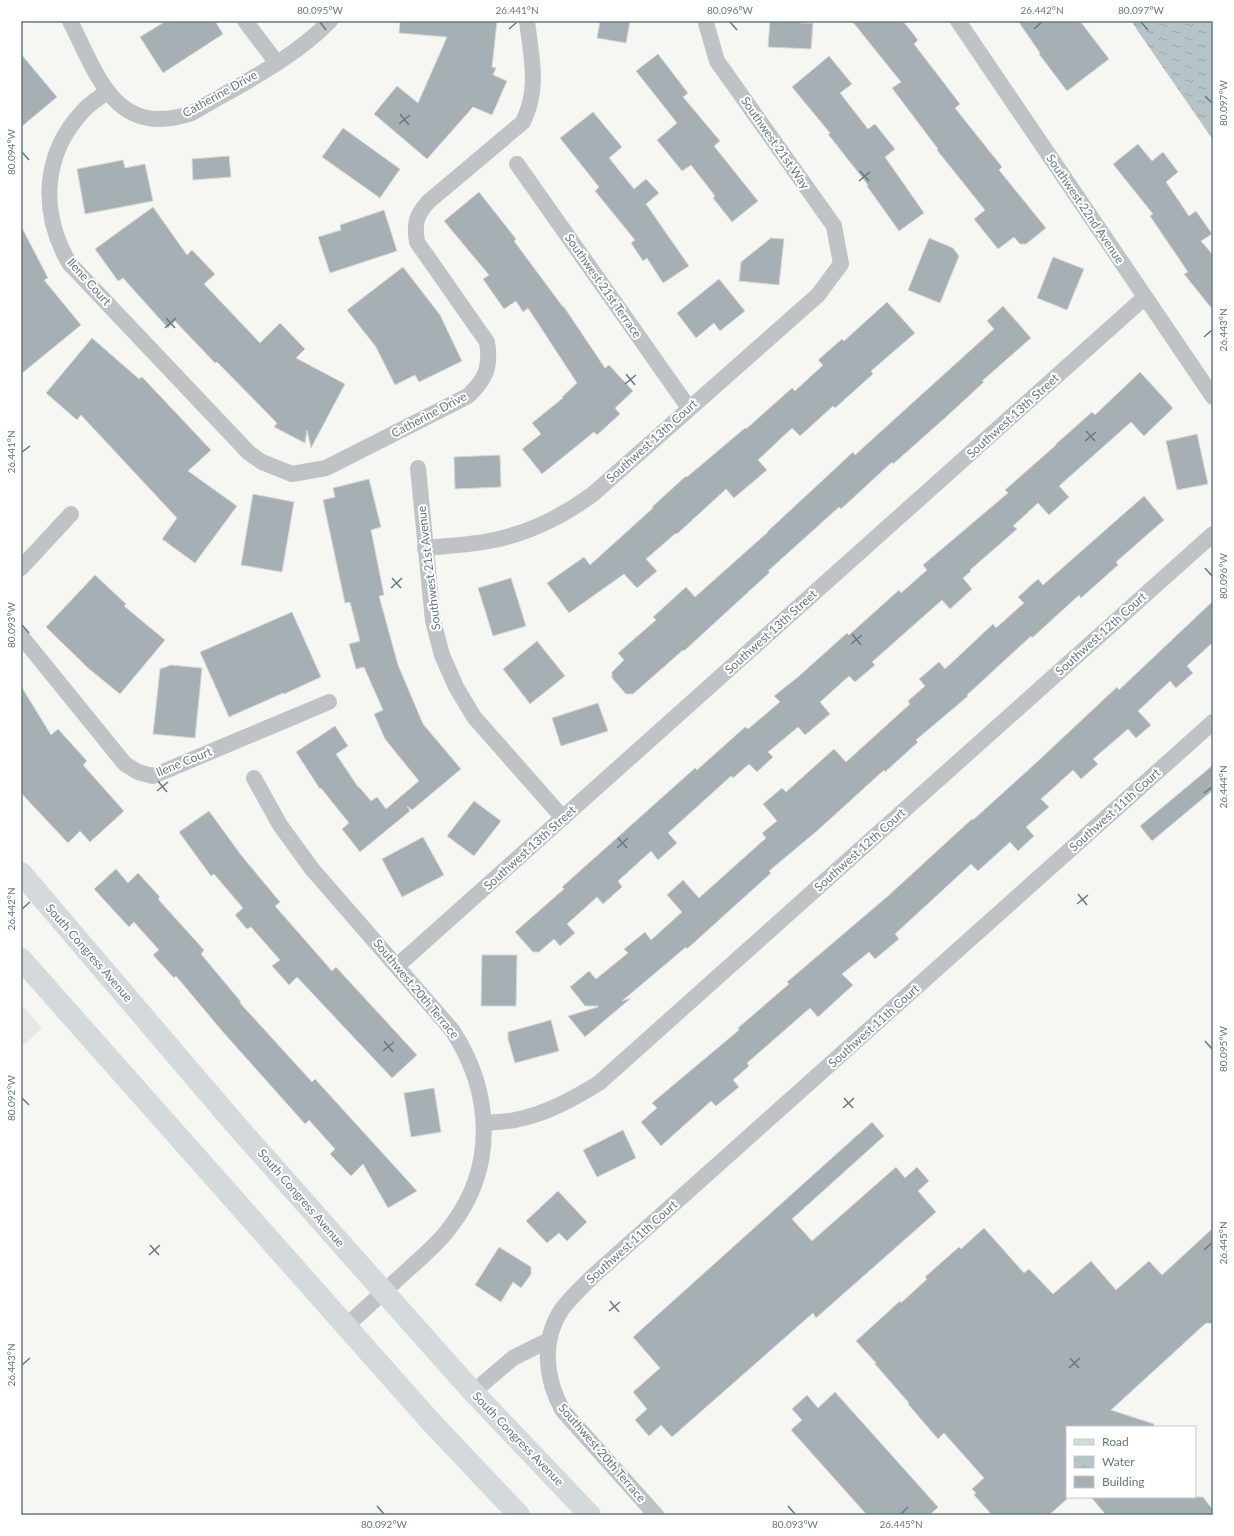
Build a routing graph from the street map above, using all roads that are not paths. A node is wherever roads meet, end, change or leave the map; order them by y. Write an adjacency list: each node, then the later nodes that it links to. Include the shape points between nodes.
1 (70, 21): 8 (street, Catherine Drive)
2 (245, 21): 7 (street)
3 (330, 21): 7 (street, Catherine Drive)
4 (528, 21): 12 (street, Catherine Drive, via 534,81 533,95 523,122 428,202 418,213 415,227 417,242 487,342 489,357 486,372 479,386 468,396 326,468 292,474 249,453)
5 (958, 21): 11 (street, Southwest 22nd Avenue)
6 (707, 22): 10 (street, Southwest 21st Way, via 717,61 834,226)
7 (277, 63): 8 (street, Catherine Drive, via 192,113 177,118 146,118 131,112)
8 (107, 92): 12 (street, Ilene Court, via 83,111 66,133 54,161 49,206 56,236 69,263)
9 (517, 164): 14 (street, Southwest 21st Terrace)
10 (841, 264): 14 (street, Southwest 13th Court, via 818,295)
11 (1145, 297): 13 (street, Southwest 22nd Avenue); 24 (street, Southwest 13th Street)
12 (126, 323)
13 (1213, 397)
14 (689, 408): 18 (street, Southwest 13th Court, via 593,494 552,520 521,533 489,541)
15 (418, 468): 18 (street, Southwest 21st Avenue)
16 (71, 514): 19 (street)
17 (1213, 534): 28 (street, Southwest 12th Court, via 599,1083 545,1112 515,1120)
18 (425, 548): 24 (street, Southwest 21st Avenue, via 433,621 442,655 456,687 474,717)
19 (21, 568)
20 (21, 636): 21 (street, Ilene Court, via 125,764 138,772 153,776)
21 (329, 702)
22 (1213, 722): 31 (street, Southwest 11th Court, via 579,1289 562,1309)
23 (254, 778): 27 (street, Southwest 20th Terrace, via 280,825 312,869)
24 (563, 818): 27 (street, Southwest 13th Street)
25 (21, 873): 29 (main road, South Congress Avenue, via 235,1124)
26 (21, 959): 30 (main road)
27 (397, 966): 28 (street, Southwest 20th Terrace, via 462,1045 481,1094)
28 (484, 1123): 29 (street, Southwest 20th Terrace, via 484,1144 479,1167 462,1211 441,1239)
29 (384, 1292): 30 (street, Southwest 20th Terrace); 32 (main road, South Congress Avenue)
30 (346, 1327): 33 (main road)
31 (549, 1340): 32 (street, via 513,1358); 35 (street, Southwest 20th Terrace, via 548,1370 556,1398 563,1411)
32 (473, 1392): 34 (main road, South Congress Avenue)
33 (519, 1515)
34 (590, 1515)
35 (656, 1515)

